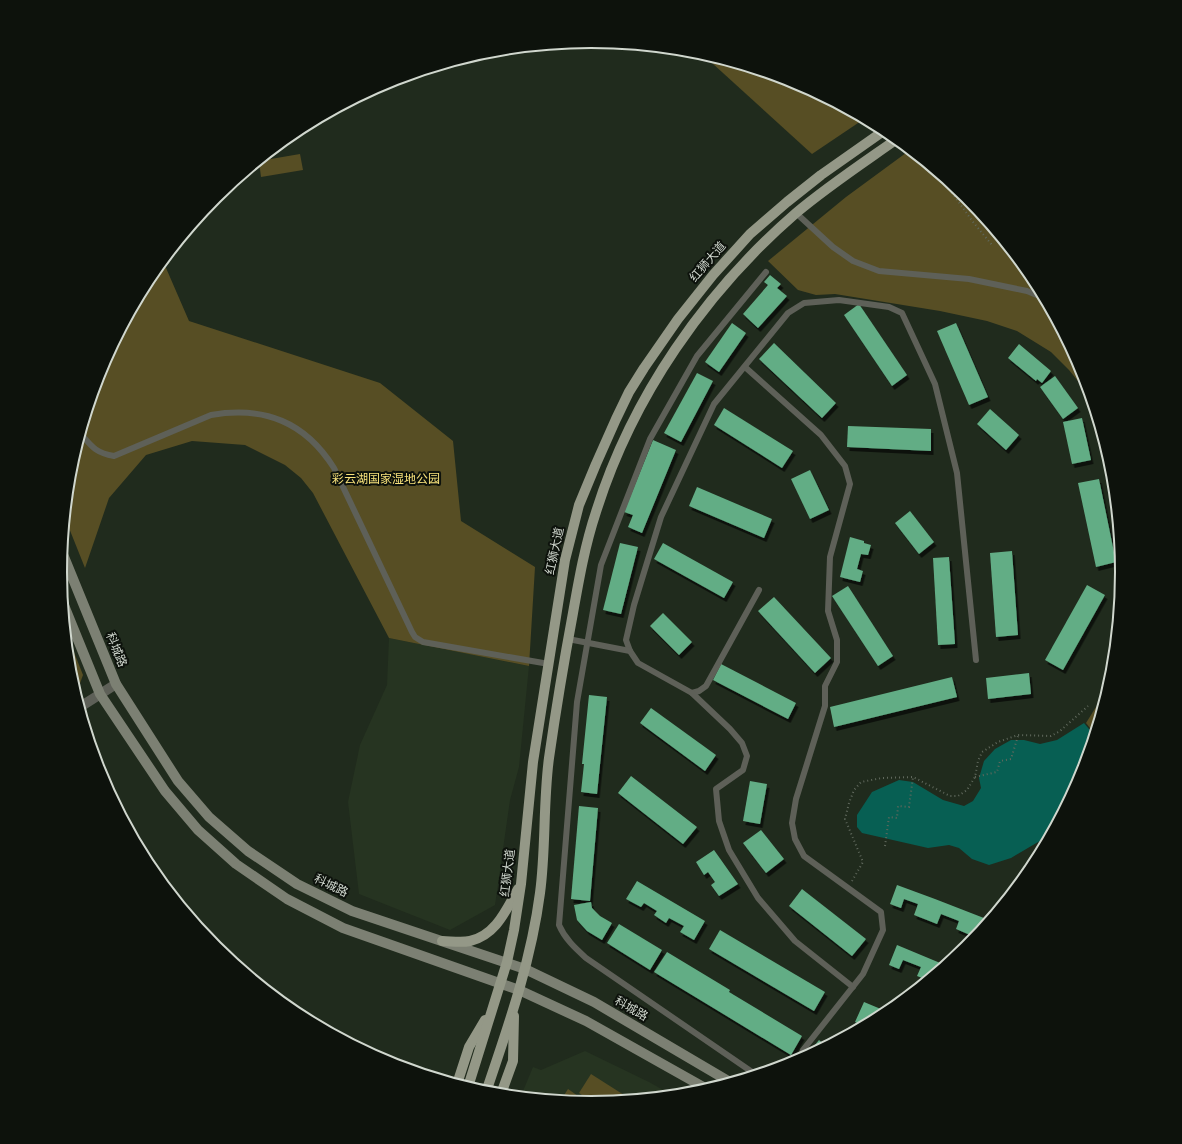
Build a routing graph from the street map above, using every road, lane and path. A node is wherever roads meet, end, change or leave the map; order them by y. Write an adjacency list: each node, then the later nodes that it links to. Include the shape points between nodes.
1 (879, 134): 17 (main road, 红狮大道, via 802,189 750,234 695,297 629,392 579,505 565,560)
2 (892, 143): 4 (main road)
3 (951, 191): 5 (path)
4 (796, 213): 7 (lane, via 853,262 880,270 969,279); 13 (main road, via 743,265 707,307 673,353 642,405 618,454 596,513 582,564)
5 (992, 245)
6 (766, 272): 14 (lane, via 697,356 650,439 601,565)
7 (1035, 294)
8 (744, 367): 15 (lane, via 714,404 661,517 634,605 626,640); 16 (lane, via 788,313 804,303 839,300 888,307 902,313 935,384 957,473); 28 (lane, via 821,435 845,466 850,484 830,557 828,610 837,640 837,662 825,686 825,706 796,799 792,823 795,839 804,856)
9 (84, 439): 17 (lane, via 103,454 114,456 211,415 244,412 282,421 313,441 334,468 418,640)
10 (67, 565): 18 (main road, 科城路)
11 (759, 590): 19 (lane, via 706,686 699,692)
12 (69, 618): 20 (main road)
13 (568, 639): 14 (lane); 31 (main road, via 549,761 541,890)
14 (587, 642): 15 (lane); 38 (lane, via 577,702 559,925 571,945 586,958)
15 (630, 651): 19 (lane, via 638,663)
16 (976, 660)
17 (549, 664): 27 (main road, 红狮大道, via 533,762)
18 (116, 684): 20 (street); 29 (main road, 科城路, via 178,781 209,817 248,851 297,884 352,911)
19 (692, 693): 33 (lane, via 730,729 742,743 747,756 743,770 716,789 719,821 728,850 758,898 795,941)
20 (100, 694): 21 (street); 32 (main road, via 165,791 198,830 236,864 287,899 343,928)
21 (84, 704)
22 (1088, 706): 23 (path, via 1051,736)
23 (1018, 735): 25 (path, via 998,742 982,752); 25 (path, via 1011,759 1000,761 997,772)
24 (913, 777): 25 (path, via 950,796 958,796 967,790); 26 (path, via 909,807 898,806 897,818 889,817); 28 (path, via 861,782 854,790 845,819 863,862)
25 (975, 777)
26 (885, 846)
27 (521, 884): 29 (main road, via 491,930 469,941); 30 (main road, 红狮大道)
28 (848, 888): 33 (lane, via 881,912 883,930 863,974)
29 (442, 941): 30 (main road, 科城路)
30 (507, 962): 31 (main road, 科城路); 32 (main road, 红狮大道)
31 (525, 969): 34 (main road); 40 (main road, 科城路, via 594,1002)
32 (501, 983): 34 (main road); 35 (main road, 红狮大道)
33 (853, 987): 37 (lane)
34 (519, 990): 36 (main road); 42 (main road, via 586,1021)
35 (495, 1002): 39 (main road, via 469,1046); 41 (main road, 红狮大道)
36 (514, 1005): 43 (main road); 44 (main road, via 513,1061)
37 (802, 1051)
38 (750, 1071)
39 (459, 1079)
40 (724, 1079)
41 (470, 1081)
42 (699, 1085)
43 (488, 1086)
44 (503, 1088)

